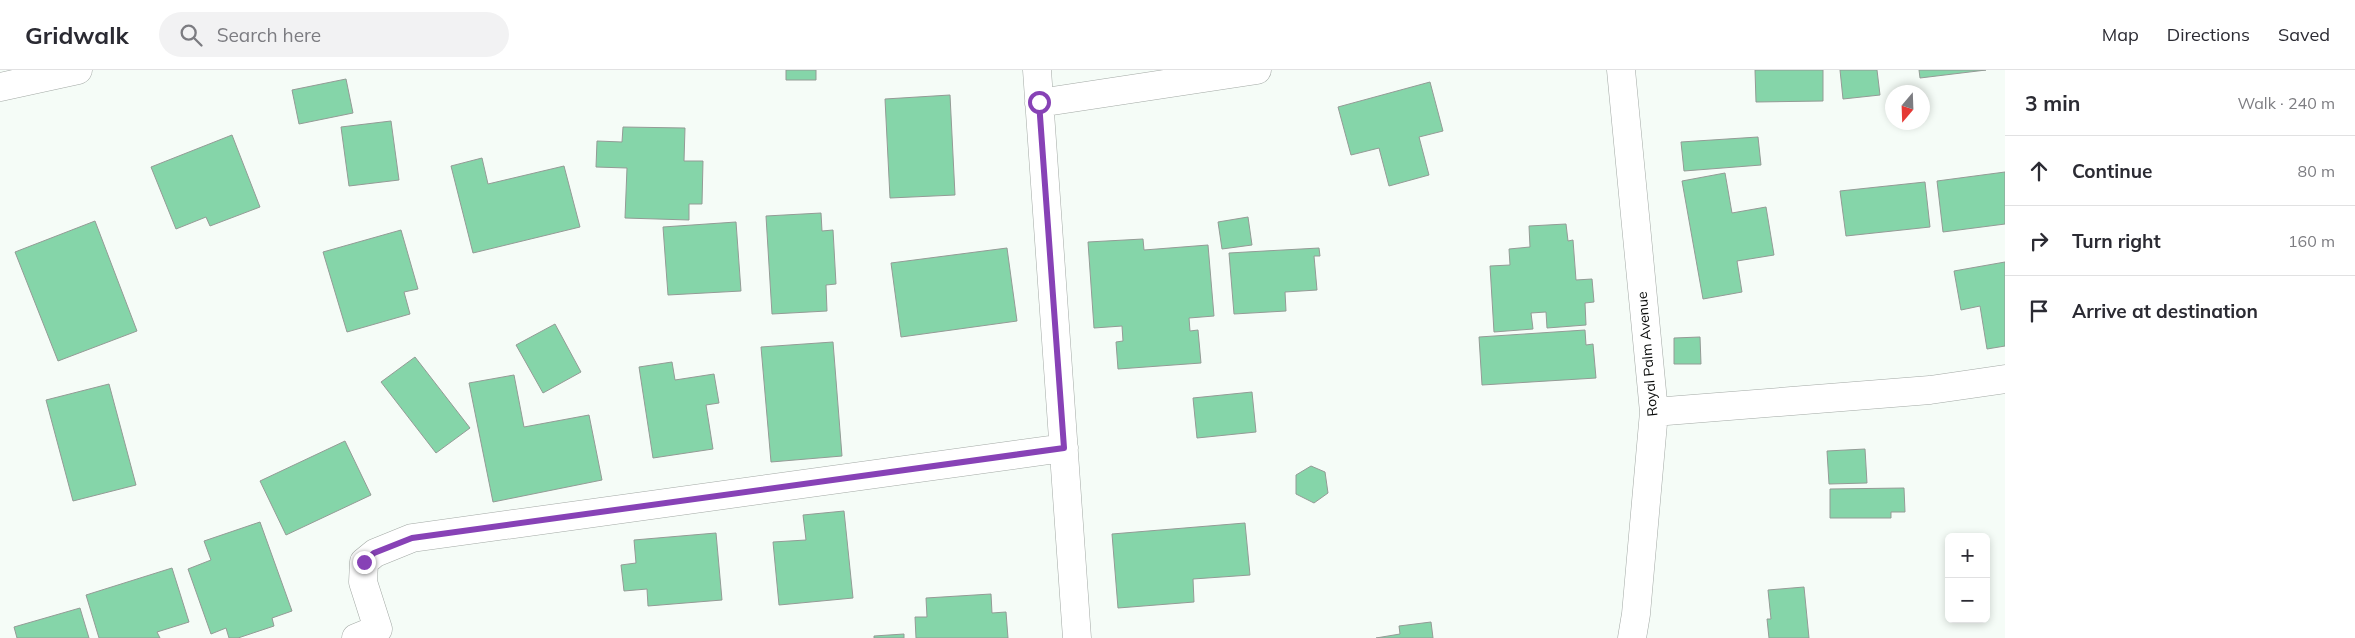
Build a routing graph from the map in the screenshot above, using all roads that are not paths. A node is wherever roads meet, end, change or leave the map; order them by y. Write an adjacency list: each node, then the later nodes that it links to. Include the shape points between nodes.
1 (78, 70): 5 (street)
2 (1037, 70): 6 (street)
3 (1257, 70): 6 (street)
4 (1621, 70): 8 (street, Royal Palm Avenue)
5 (0, 87)
6 (1039, 102): 9 (street)
7 (2005, 379): 8 (street, via 1930,390)
8 (1654, 412): 12 (street, Royal Palm Avenue)
9 (1064, 448): 10 (street, via 412,538 374,553 364,562 363,582); 11 (street)
10 (372, 635)
11 (1078, 638)
12 (1632, 638)

